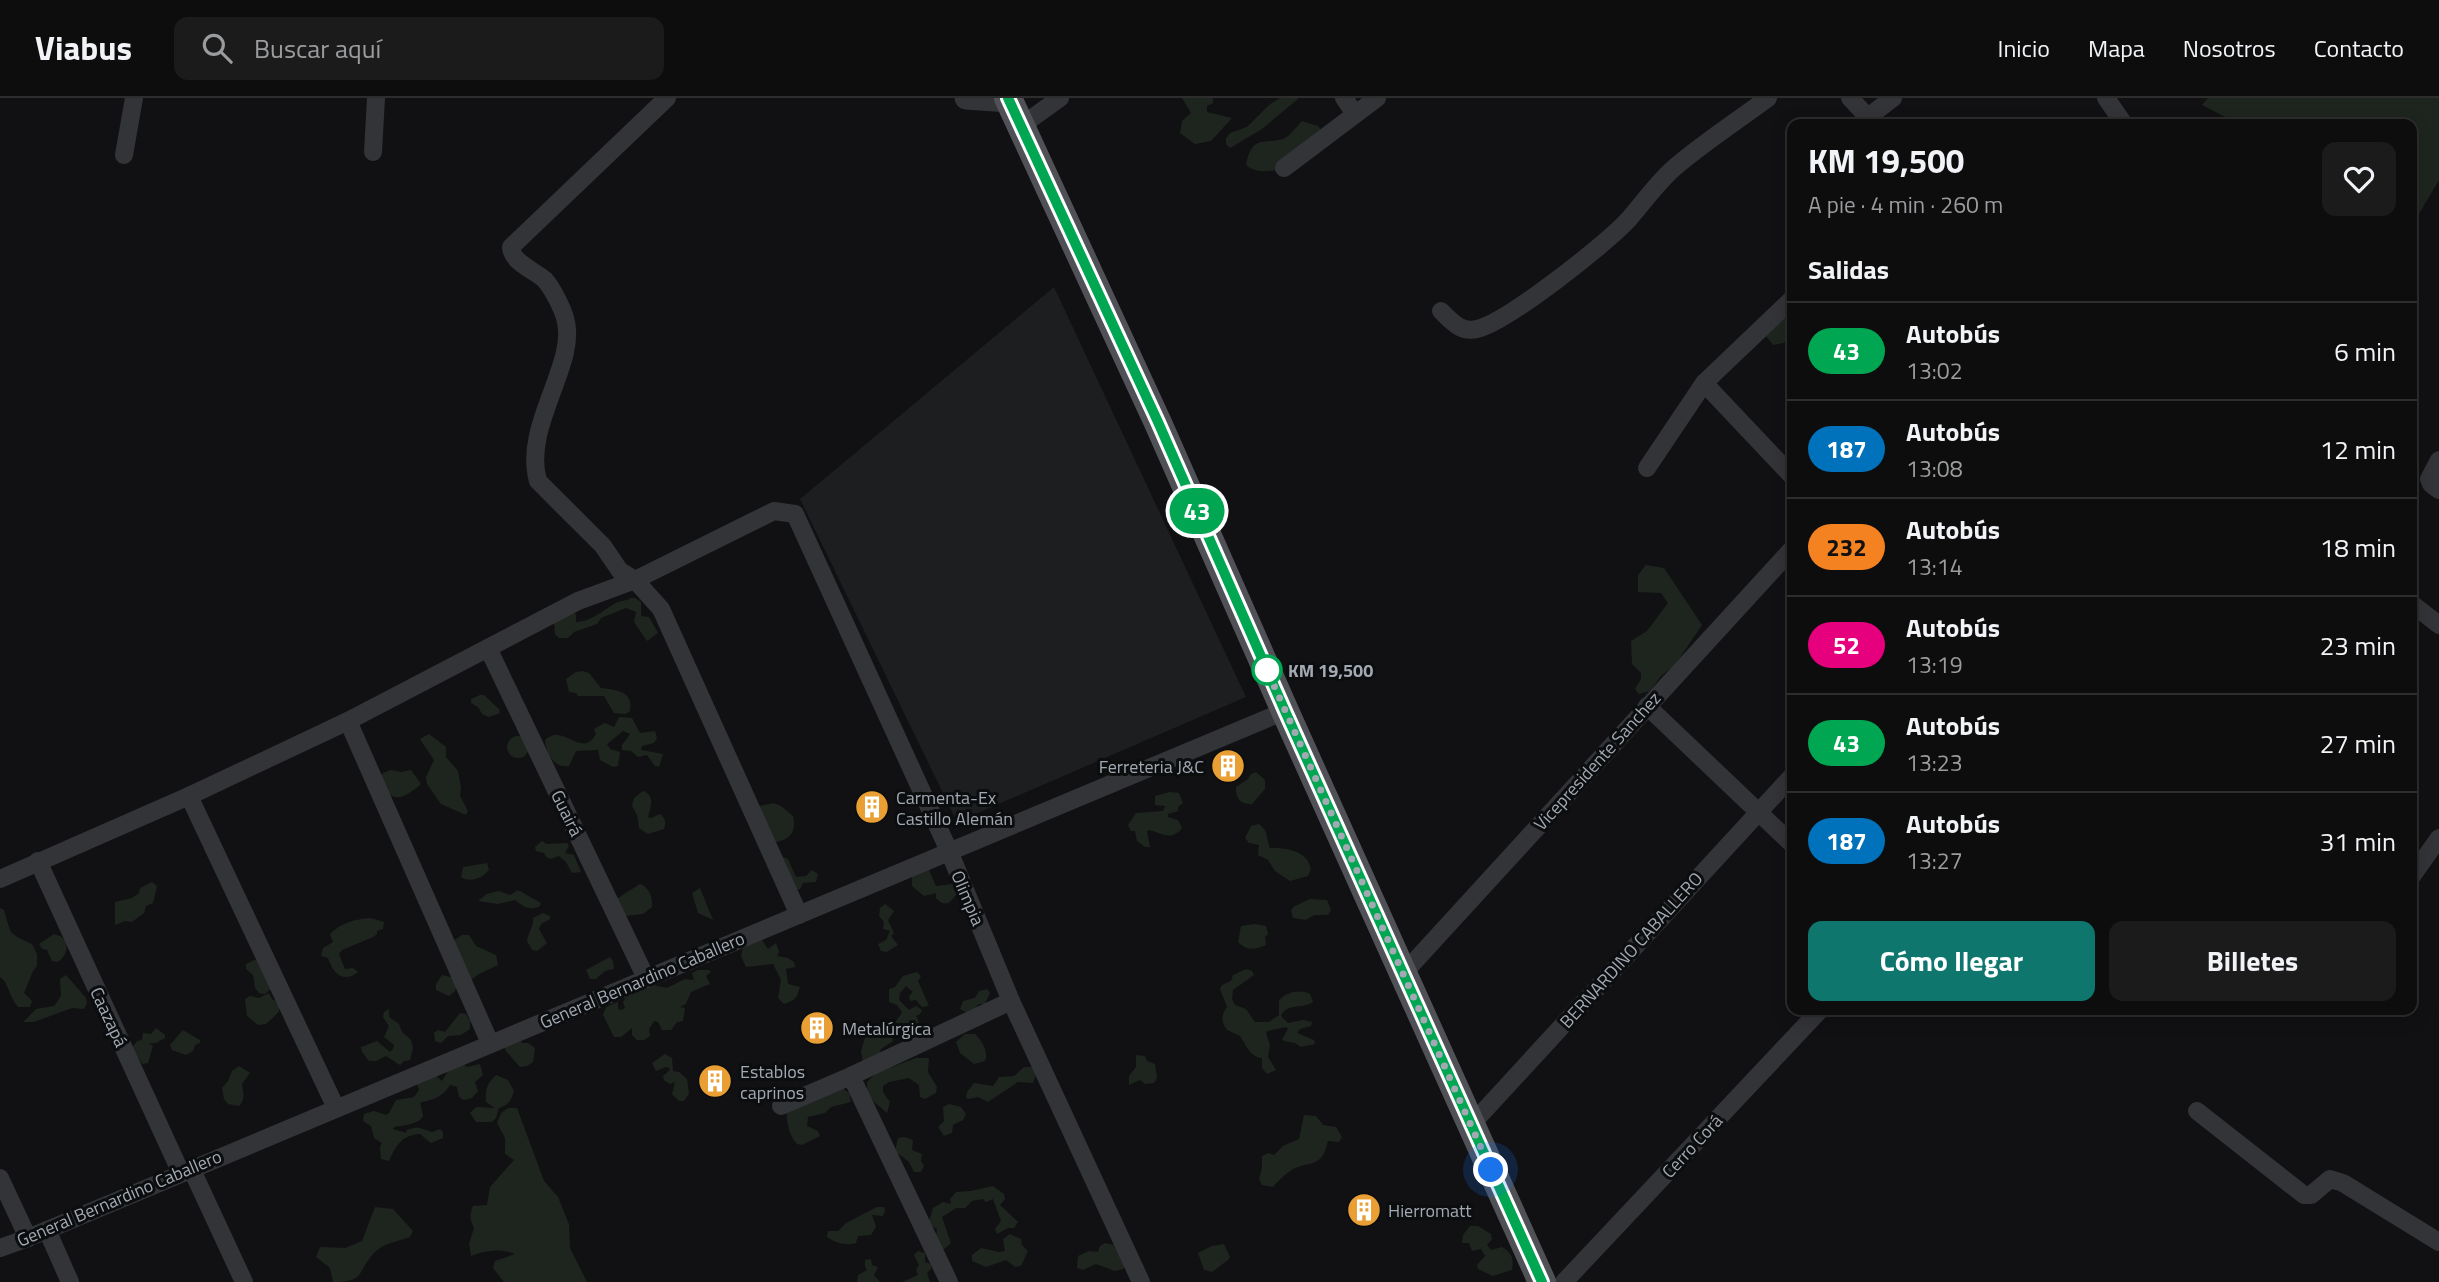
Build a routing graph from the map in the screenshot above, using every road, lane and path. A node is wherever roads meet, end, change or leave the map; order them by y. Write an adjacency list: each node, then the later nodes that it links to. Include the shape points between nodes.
1 (134, 98): 19 (street)
2 (376, 98): 18 (street)
3 (667, 98): 29 (street, via 511,247 514,257 547,282 565,319 567,344 535,452 538,481 603,545 620,570)
4 (966, 98): 12 (street)
5 (1060, 98): 17 (street)
6 (1344, 98): 13 (street)
7 (1377, 98): 13 (street)
8 (1768, 98): 22 (street, via 1673,169 1603,243 1510,313 1488,326 1466,330)
9 (1850, 98): 14 (street)
10 (1893, 98): 15 (street)
11 (2106, 98): 16 (street)
12 (1008, 99): 17 (main road)
13 (1355, 114): 20 (street)
14 (1869, 119)
15 (1873, 119)
16 (2121, 119)
17 (1021, 126): 34 (main road)
18 (373, 152)
19 (124, 155)
20 (1284, 168)
21 (1787, 304): 23 (street)
22 (1441, 311)
23 (1704, 383): 25 (street); 26 (street)
24 (2439, 460): 27 (street, via 2429,479)
25 (1647, 468)
26 (1787, 471)
27 (2439, 490)
28 (1787, 554): 33 (street, Vicepresidente Sanchez)
29 (635, 580): 32 (street, via 578,601); 41 (street, Olimpia, via 774,512 795,514); 45 (street, via 661,609)
30 (2417, 608): 31 (street)
31 (2439, 625)
32 (488, 648): 35 (street); 47 (street, Guairá)
33 (1647, 706): 38 (street); 46 (street, Vicepresidente Sanchez)
34 (1285, 711): 41 (street, General Bernardino Caballero); 46 (main road)
35 (348, 721): 37 (street); 50 (street)
36 (1787, 781): 38 (street, BERNARDINO CABALLERO)
37 (189, 796): 42 (street); 53 (street)
38 (1758, 811): 40 (street); 55 (street, BERNARDINO CABALLERO)
39 (2439, 838): 43 (street)
40 (1787, 839)
41 (949, 851): 45 (street, General Bernardino Caballero); 48 (street, Olimpia)
42 (38, 861): 44 (street); 56 (street, Caazapá)
43 (2417, 869)
44 (0, 879)
45 (799, 915): 47 (street, General Bernardino Caballero)
46 (1403, 974): 55 (main road)
47 (646, 978): 50 (street, General Bernardino Caballero)
48 (1011, 1001): 51 (street); 65 (street, Olimpia)
49 (1814, 1015): 67 (street, Cerro Corá)
50 (490, 1043): 53 (street, General Bernardino Caballero)
51 (851, 1076): 52 (street); 64 (street)
52 (781, 1106)
53 (336, 1108): 56 (street, General Bernardino Caballero)
54 (2197, 1111): 60 (street, via 2304,1195 2311,1195 2330,1179 2343,1183)
55 (1471, 1125): 66 (main road)
56 (186, 1170): 58 (street, General Bernardino Caballero); 63 (street, Caazapá)
57 (0, 1178): 59 (street)
58 (47, 1230): 59 (street, General Bernardino Caballero); 62 (street)
59 (28, 1238): 61 (street, General Bernardino Caballero)
60 (2439, 1242)
61 (0, 1248)
62 (70, 1282)
63 (244, 1282)
64 (949, 1282)
65 (1141, 1282)
66 (1542, 1282)
67 (1564, 1282)

